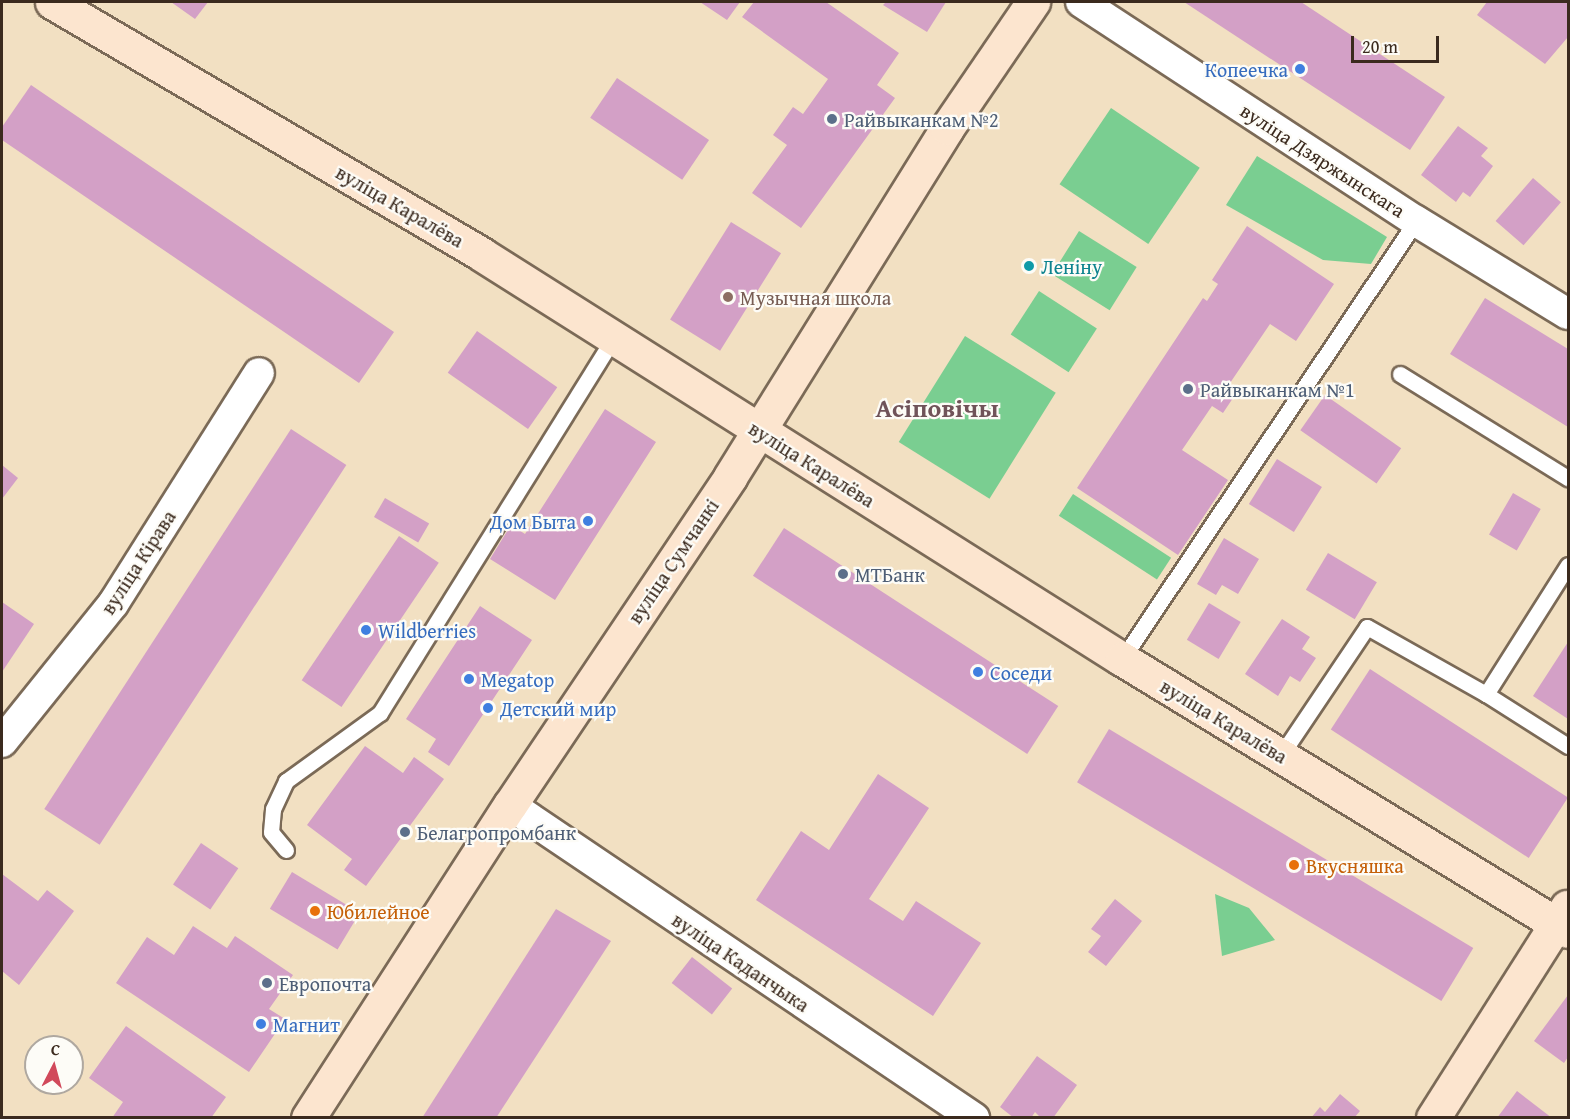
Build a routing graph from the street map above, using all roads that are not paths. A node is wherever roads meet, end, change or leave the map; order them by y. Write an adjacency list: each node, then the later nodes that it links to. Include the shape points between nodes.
1 (52, 2): 6 (street, вуліца Каралёва, via 481,254)
2 (1033, 2): 9 (street, вуліца Сумчанкі, via 947,128)
3 (1081, 2): 4 (street, вуліца Дзяржынскага)
4 (1416, 221): 5 (street, вуліца Дзяржынскага); 12 (lane)
5 (1569, 314)
6 (613, 338): 9 (street, вуліца Каралёва); 18 (lane, via 380,713 286,781 273,808 271,832)
7 (260, 373): 14 (street, вуліца Кірава, via 113,604)
8 (1400, 374): 10 (lane)
9 (757, 430): 12 (street, вуліца Каралёва); 17 (street, вуліца Сумчанкі, via 730,477)
10 (1569, 478)
11 (1569, 564): 13 (lane)
12 (1122, 659): 16 (street, вуліца Каралёва)
13 (1486, 694): 15 (lane); 16 (lane, via 1367,627)
14 (2, 742)
15 (1569, 746)
16 (1281, 755): 19 (street, вуліца Каралёва)
17 (510, 805): 20 (street, вуліца Сумчанкі); 21 (street, вуліца Каданчыка)
18 (286, 850)
19 (1564, 920): 22 (street)
20 (308, 1118)
21 (974, 1118)
22 (1433, 1118)

